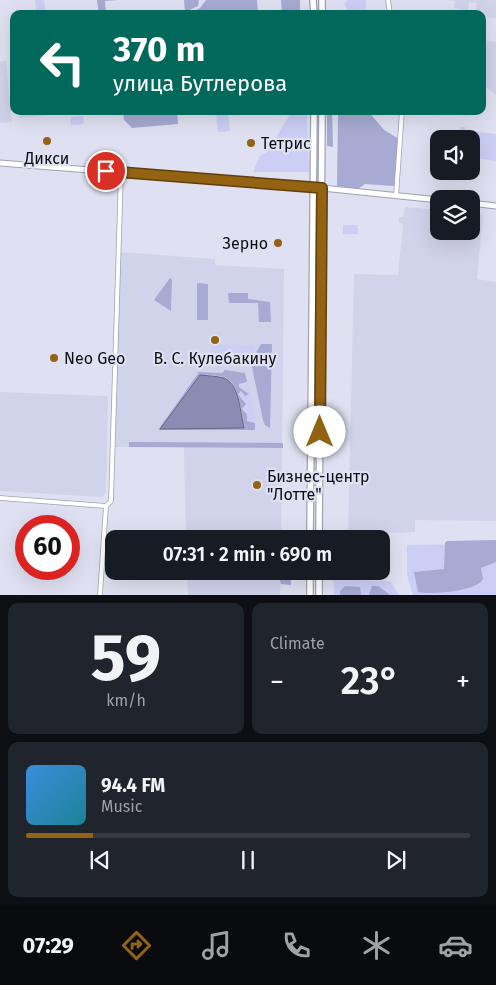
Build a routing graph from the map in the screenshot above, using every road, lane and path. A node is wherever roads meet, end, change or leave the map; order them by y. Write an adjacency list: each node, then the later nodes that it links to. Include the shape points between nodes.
1 (314, 115): 6 (main road)
2 (322, 115): 7 (main road)
3 (402, 115): 8 (street)
4 (0, 163): 5 (street)
5 (121, 172): 6 (street); 13 (street, via 111,501)
6 (313, 188): 7 (street); 14 (main road)
7 (322, 188): 8 (street); 15 (main road)
8 (396, 196): 9 (street)
9 (430, 199)
10 (480, 204): 11 (street)
11 (496, 206)
12 (0, 498): 13 (street)
13 (106, 506): 18 (street)
14 (310, 530)
15 (319, 530)
16 (310, 580): 19 (main road)
17 (319, 580): 20 (main road)
18 (100, 595)
19 (310, 595)
20 (319, 595)

